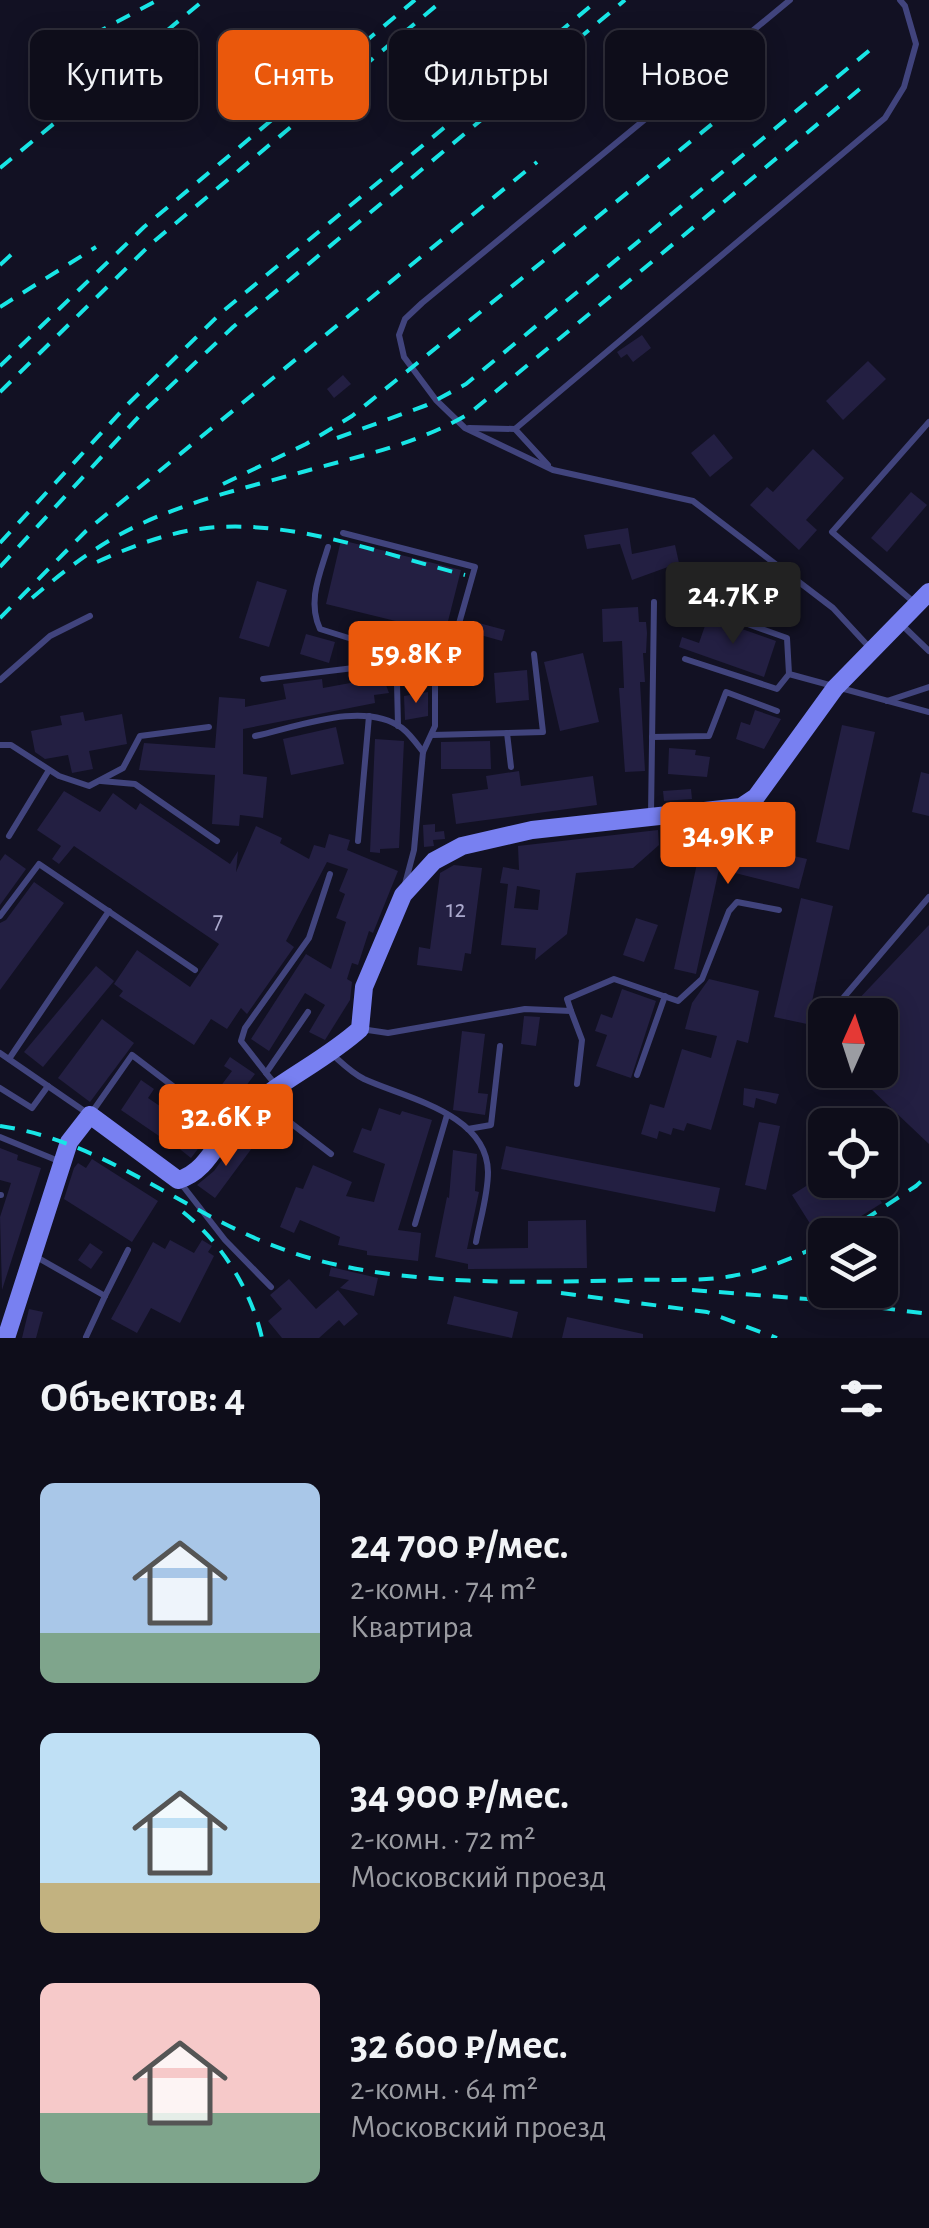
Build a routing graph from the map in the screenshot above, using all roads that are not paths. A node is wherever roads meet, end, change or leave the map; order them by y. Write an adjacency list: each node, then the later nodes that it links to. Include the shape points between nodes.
1 (790, 0): 4 (lane, via 405,320 399,335 404,356)
2 (900, 0): 5 (lane, via 916,44 904,87 886,118)
3 (929, 422): 9 (lane, via 832,532)
4 (464, 428): 5 (lane); 6 (lane)
5 (515, 429): 6 (lane)
6 (553, 470): 14 (lane, via 693,501 833,608)
7 (343, 533): 18 (lane, via 474,567 458,627)
8 (328, 546): 18 (lane, via 314,593 320,629)
9 (923, 598): 13 (street)
10 (654, 602): 33 (lane)
11 (703, 608): 19 (lane, via 787,638)
12 (90, 616): 21 (lane, via 50,636)
13 (899, 622): 14 (street); 15 (lane)
14 (871, 650): 23 (street)
15 (929, 651)
16 (534, 654): 30 (lane, via 543,732)
17 (685, 659): 19 (lane, via 777,689)
18 (435, 664): 31 (lane)
19 (789, 674): 23 (lane)
20 (263, 679): 28 (lane, via 385,669 397,683)
21 (0, 680)
22 (929, 687): 24 (lane)
23 (835, 688): 24 (lane); 39 (street, via 741,807)
24 (886, 701): 26 (lane)
25 (776, 711): 33 (lane, via 726,692 709,736)
26 (929, 712)
27 (370, 716): 28 (lane); 32 (lane); 41 (lane)
28 (398, 726): 35 (lane)
29 (209, 727): 38 (lane, via 140,736 123,768)
30 (507, 733): 31 (lane); 36 (lane)
31 (432, 735): 35 (lane)
32 (255, 736)
33 (652, 736): 39 (lane)
34 (0, 745): 37 (lane)
35 (423, 752): 44 (lane)
36 (511, 767)
37 (49, 770): 38 (lane, via 89,786); 40 (lane)
38 (100, 780): 42 (lane, via 135,784)
39 (651, 815): 44 (street, via 462,846 434,861)
40 (9, 836)
41 (358, 841)
42 (218, 842)
43 (330, 874): 60 (lane, via 308,938 241,1041)
44 (403, 895): 54 (street, via 364,987)
45 (929, 897): 51 (lane)
46 (779, 910): 50 (lane, via 737,902 702,979 678,1000)
47 (109, 912): 48 (lane, via 39,864); 49 (lane); 58 (lane)
48 (0, 916)
49 (194, 970)
50 (665, 996): 52 (lane, via 614,979 567,999); 59 (lane)
51 (844, 997)
52 (571, 1011): 54 (lane, via 525,1009 388,1033); 61 (lane, via 582,1040)
53 (308, 1012): 60 (lane)
54 (360, 1028): 57 (street)
55 (500, 1046): 68 (lane, via 491,1125)
56 (0, 1053): 58 (lane)
57 (332, 1054): 60 (street); 67 (lane, via 363,1078)
58 (10, 1059): 62 (lane)
59 (637, 1075)
60 (271, 1079): 64 (street)
61 (577, 1084)
62 (48, 1086): 63 (lane, via 32,1108); 66 (lane)
63 (0, 1088)
64 (260, 1099): 70 (lane); 72 (street, via 200,1168)
65 (195, 1103): 66 (lane, via 132,1055)
66 (90, 1115): 71 (street); 72 (street)
67 (447, 1115): 68 (lane); 73 (lane)
68 (468, 1128): 74 (lane, via 488,1172)
69 (0, 1136): 71 (lane)
70 (331, 1154)
71 (62, 1163): 76 (street)
72 (178, 1180): 77 (lane, via 224,1240)
73 (414, 1224)
74 (476, 1242)
75 (128, 1250): 78 (lane)
76 (32, 1254): 78 (lane); 79 (street)
77 (272, 1287)
78 (106, 1296): 80 (lane)
79 (8, 1305): 81 (street)
80 (86, 1337)
81 (6, 1338)

